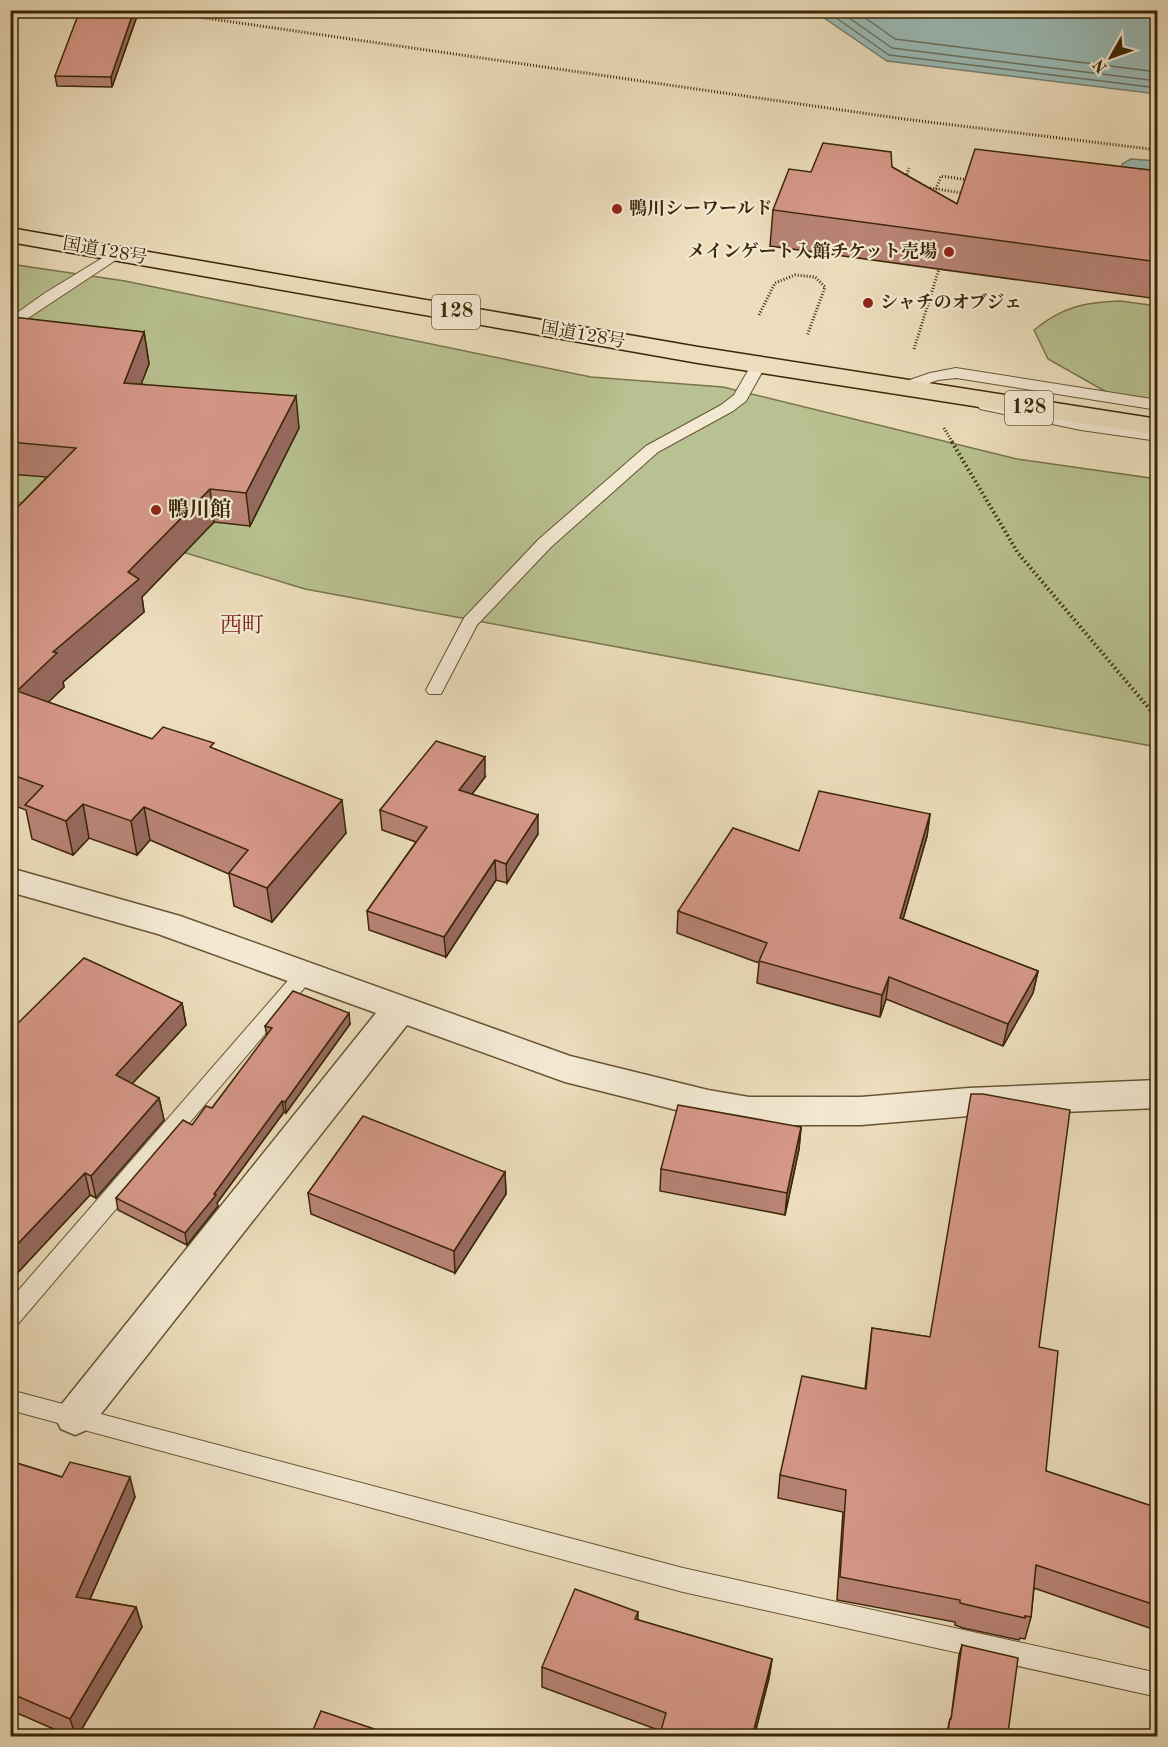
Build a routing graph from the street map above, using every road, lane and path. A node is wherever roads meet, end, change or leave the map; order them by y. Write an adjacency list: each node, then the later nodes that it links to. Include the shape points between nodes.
1 (150, 10): 2 (path, via 904,119)
2 (1158, 150)
3 (909, 168): 5 (path)
4 (973, 180): 7 (path, via 941,176)
5 (905, 183)
6 (915, 185): 7 (path)
7 (936, 189): 8 (path)
8 (962, 193): 9 (path); 10 (path)
9 (967, 193)
10 (959, 201)
11 (10, 235): 12 (highway, 国道128号 / 128)
12 (117, 254): 15 (lane); 18 (highway, 国道128号 / 128)
13 (939, 269): 17 (path)
14 (759, 315): 16 (path, via 775,283 785,277 798,273 822,280 825,287)
15 (10, 326)
16 (806, 340)
17 (912, 356)
18 (758, 364): 19 (highway, 国道128号 / 128); 24 (lane, via 740,398 633,464 545,543 470,622)
19 (901, 388): 20 (lane, via 956,373); 21 (highway, 国道128号 / 128); 23 (lane, via 1017,414)
20 (1158, 405)
21 (1158, 427)
22 (944, 428): 25 (path, via 1018,553)
23 (1158, 436)
24 (435, 690)
25 (1158, 719)
26 (10, 880): 27 (street, via 168,925)
27 (305, 974): 28 (street); 30 (lane)
28 (400, 1008): 29 (street, via 566,1068 749,1111 861,1111); 32 (street)
29 (1158, 1094)
30 (10, 1317)
31 (10, 1400): 32 (lane)
32 (75, 1417): 33 (lane, via 683,1580)
33 (1158, 1685)

